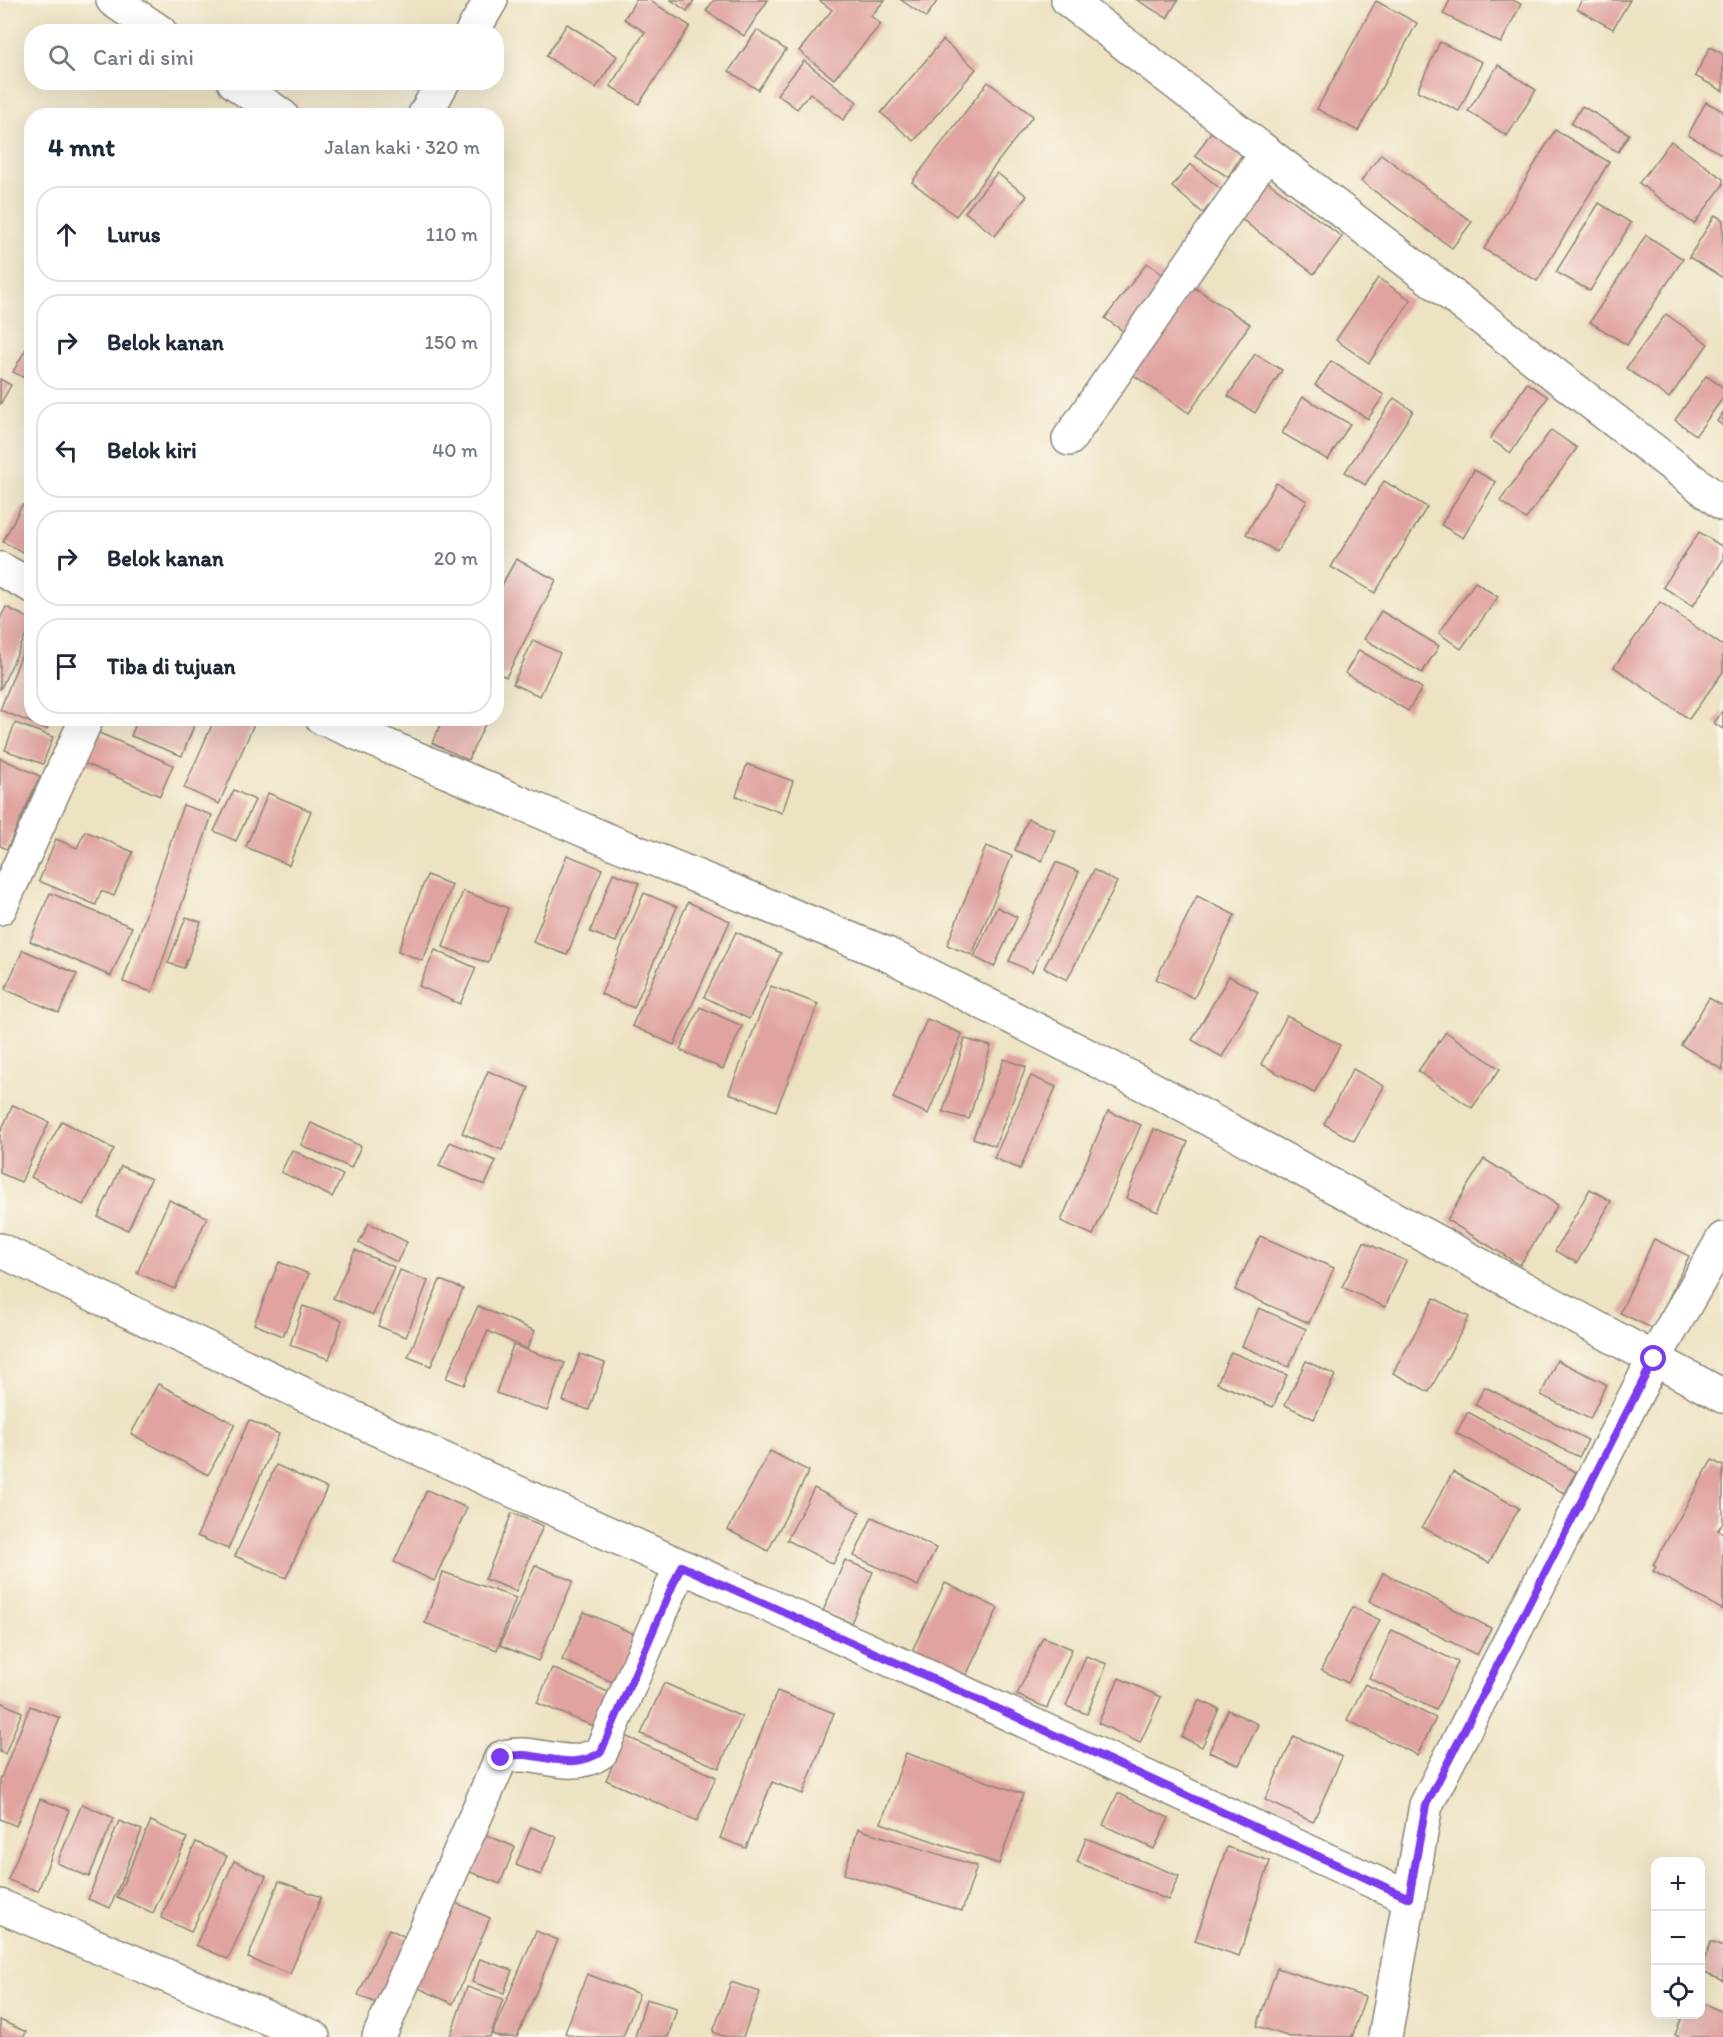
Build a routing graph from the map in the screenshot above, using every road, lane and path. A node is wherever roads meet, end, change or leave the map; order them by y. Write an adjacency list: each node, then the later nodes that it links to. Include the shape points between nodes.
1 (113, 0): 4 (street)
2 (490, 0): 5 (street)
3 (1068, 0): 10 (street)
4 (148, 24)
5 (476, 24)
6 (245, 90): 8 (street)
7 (439, 90): 9 (street)
8 (271, 108)
9 (428, 108)
10 (1267, 153): 11 (street); 12 (street)
11 (1069, 439)
12 (1723, 504)
13 (0, 569): 14 (street)
14 (24, 582)
15 (83, 726): 17 (street)
16 (341, 726): 20 (street, via 887,954 1151,1088)
17 (0, 908)
18 (1723, 1239): 20 (street)
19 (0, 1250): 22 (street, via 396,1438)
20 (1654, 1359): 21 (street); 23 (street, via 1426,1805)
21 (1723, 1396)
22 (681, 1566): 23 (street); 26 (street, via 601,1752 588,1761 573,1762 513,1754 501,1758)
23 (1409, 1898): 27 (street)
24 (0, 1906): 25 (street)
25 (313, 2037)
26 (379, 2037)
27 (1385, 2037)

